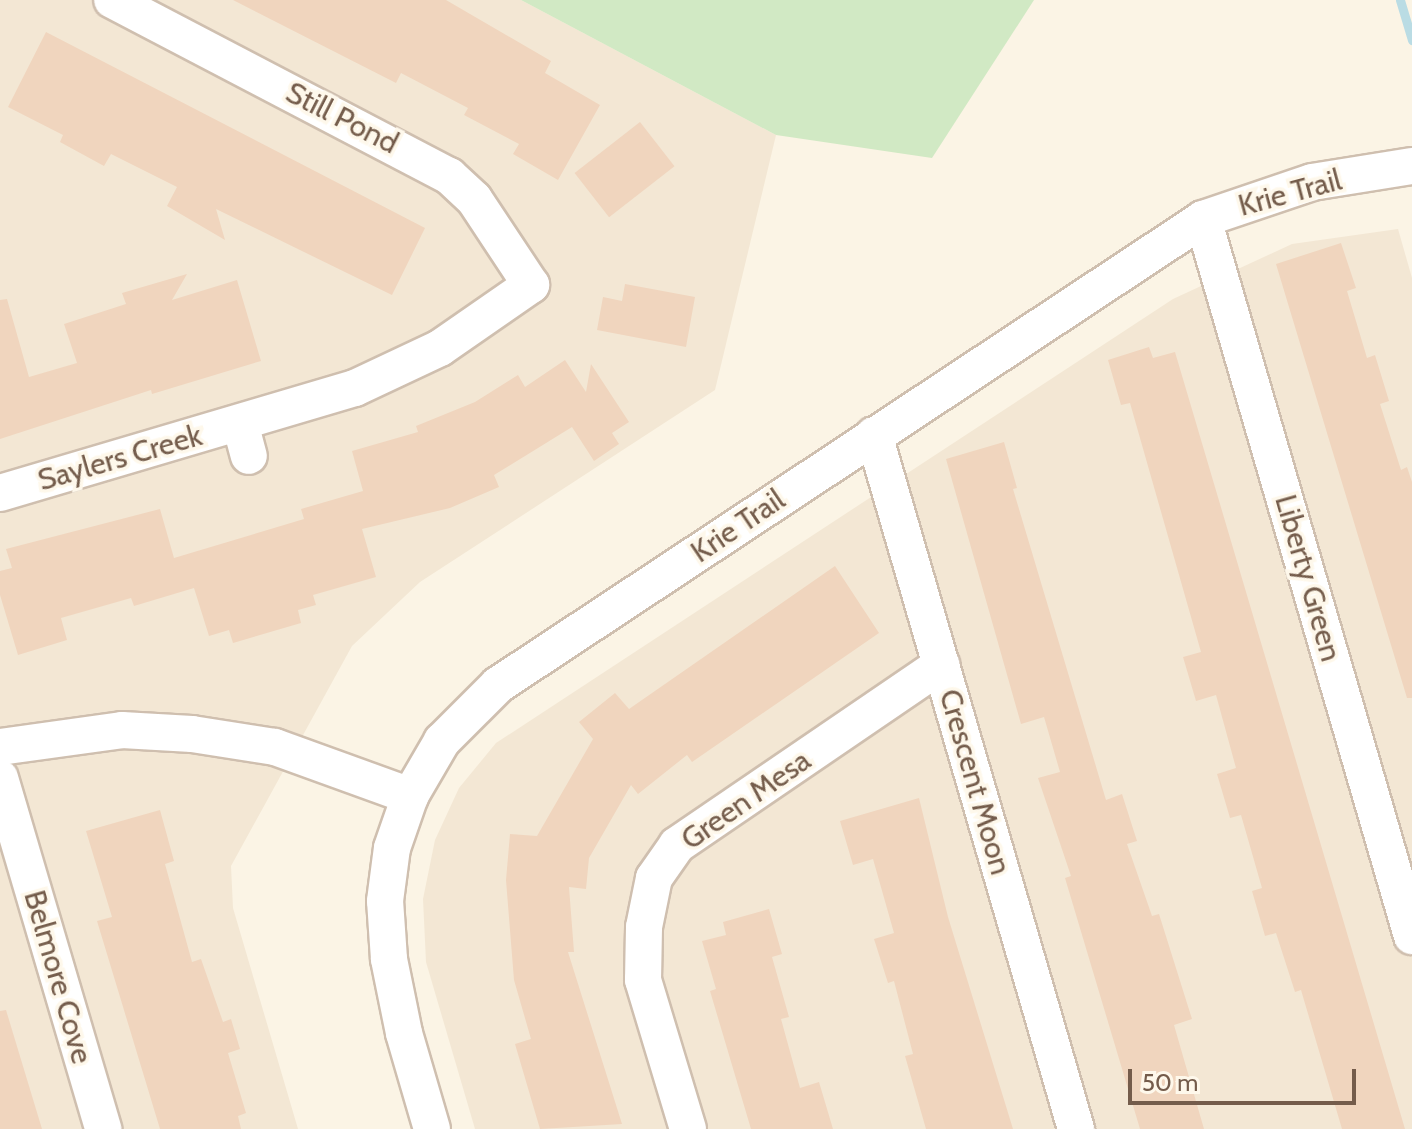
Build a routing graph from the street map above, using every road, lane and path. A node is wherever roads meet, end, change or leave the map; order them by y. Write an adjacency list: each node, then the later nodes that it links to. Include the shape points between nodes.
1 (112, 0): 4 (street, Still Pond, via 449,176 474,199)
2 (1412, 166): 3 (street, Krie Trail, via 1312,182)
3 (1203, 219): 5 (street, Krie Trail); 11 (street, Liberty Green)
4 (531, 285): 6 (street, Saylers Creek, via 402,370 245,439)
5 (874, 435): 7 (street, Crescent Moon); 10 (street, Krie Trail, via 498,685 442,741)
6 (0, 493)
7 (941, 665): 14 (street, Green Mesa, via 677,845 654,878 644,927 643,980); 15 (street, Crescent Moon)
8 (0, 747): 10 (street, via 122,730 192,734 275,747)
9 (0, 778): 12 (street, Belmore Cove)
10 (410, 796): 13 (street, Krie Trail, via 392,848 385,901 389,959 404,1033)
11 (1412, 936)
12 (103, 1129)
13 (432, 1129)
14 (688, 1129)
15 (1076, 1129)

